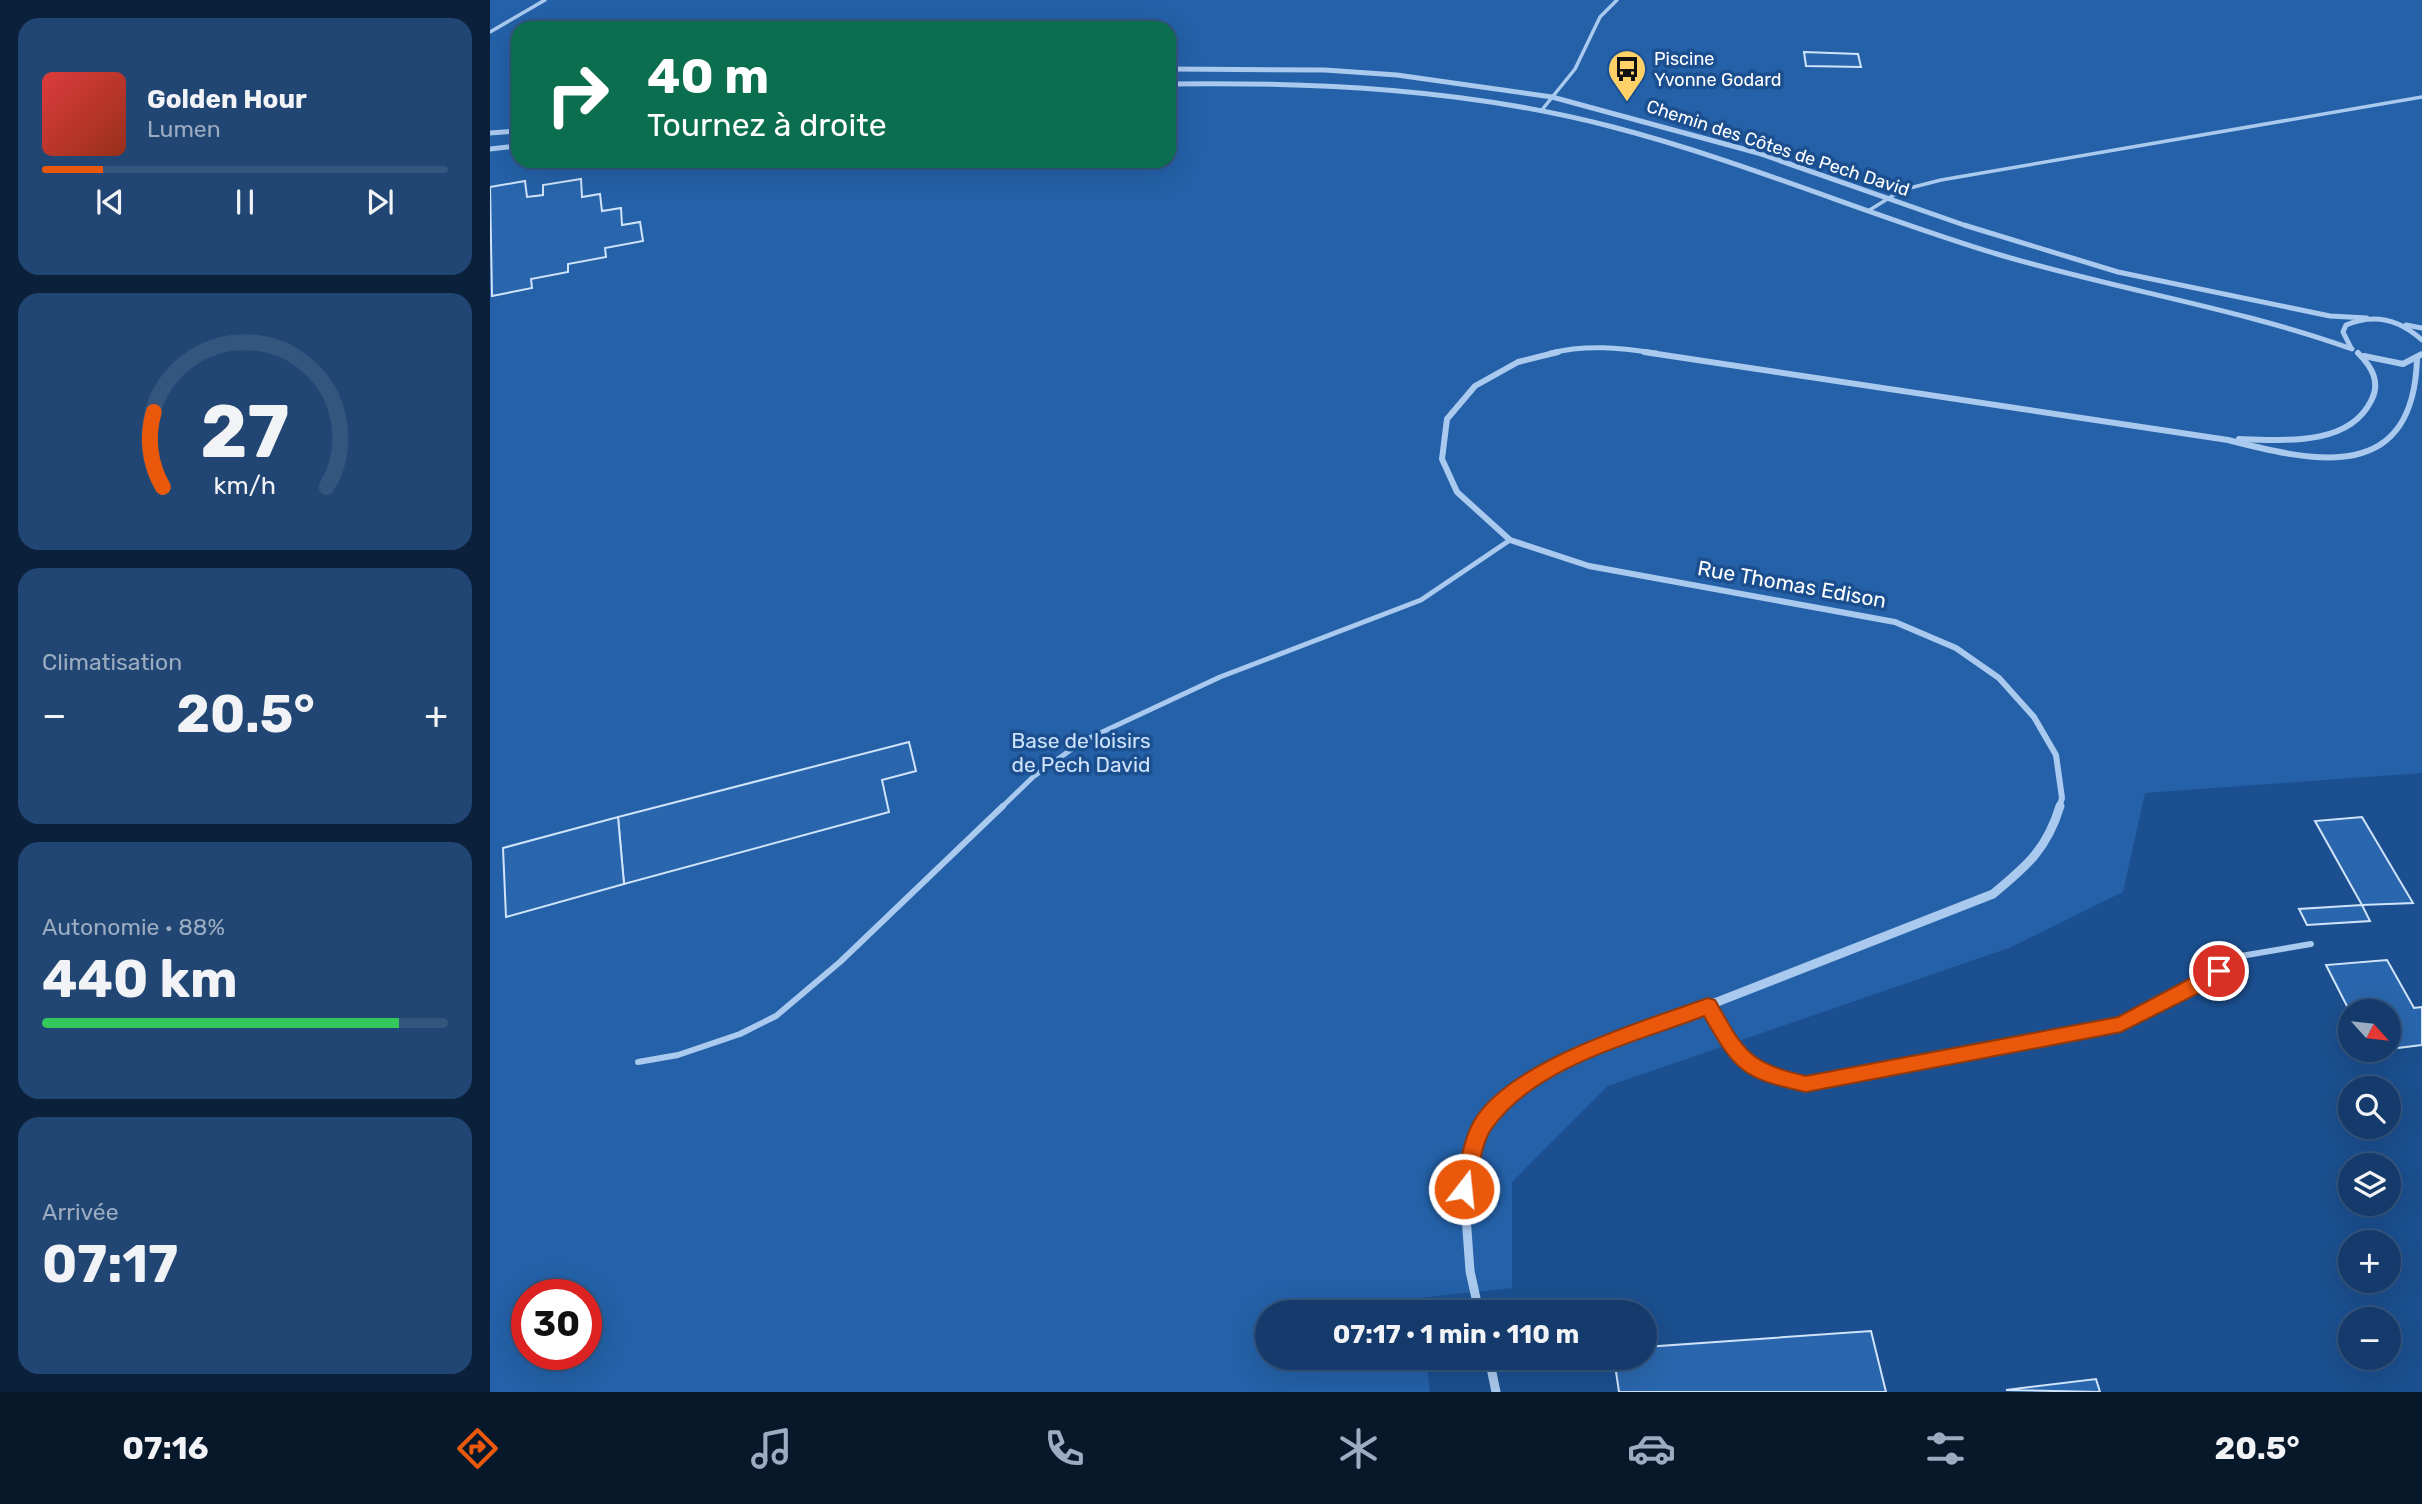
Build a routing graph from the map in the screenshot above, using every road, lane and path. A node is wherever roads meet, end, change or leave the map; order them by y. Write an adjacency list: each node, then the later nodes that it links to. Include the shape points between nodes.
1 (545, 0): 3 (lane)
2 (1617, 0): 6 (lane, via 1600,17 1576,69)
3 (490, 32)
4 (1176, 69): 6 (street, Chemin des Côtes de Pech David, via 1397,75)
5 (1176, 84): 8 (street, Chemin des Côtes de Pech David, via 1342,84)
6 (1552, 97): 8 (lane); 13 (street, Chemin des Côtes de Pech David, via 1685,130)
7 (2422, 97): 13 (lane, via 1941,180)
8 (1541, 111): 14 (street, Chemin des Côtes de Pech David, via 1672,143)
9 (511, 132): 10 (street)
10 (490, 133)
11 (511, 147): 12 (street)
12 (490, 149)
13 (1886, 197): 14 (lane); 15 (street, Chemin des Côtes de Pech David, via 2118,272 2330,316)
14 (1867, 211): 19 (street, Chemin des Côtes de Pech David, via 2039,266 2253,318)
15 (2367, 318): 16 (street, Chemin des Côtes de Pech David); 19 (street, via 2355,320 2343,332)
16 (2398, 323): 17 (street); 18 (street)
17 (2422, 328)
18 (2422, 340)
19 (2355, 351): 20 (street, Chemin des Côtes de Pech David, via 2389,363); 21 (street, Rue Thomas Edison, via 2372,367 2377,386 2370,408 2355,424 2327,434 2288,439)
20 (2420, 357): 21 (street, Rue Thomas Edison, via 2417,398 2406,426 2384,447 2342,457 2290,456)
21 (2228, 440): 22 (street, Rue Thomas Edison, via 1613,347 1569,349 1518,362 1475,386 1447,419 1442,459 1457,492)
22 (1510, 540): 24 (street, Rue Thomas Edison, via 1589,566 1895,622 1955,648 1999,678 2034,717 2056,755 2062,798 2051,834 2028,865 1993,894); 25 (lane, via 1421,600 1220,677 1083,741 1007,800 840,962 776,1016 678,1055)
23 (2311, 944): 24 (lane, via 2241,956 2196,986 2121,1024 1806,1084 1766,1075 1735,1054)
24 (1708, 1006): 26 (street, Rue Thomas Edison, via 1556,1065 1515,1088 1481,1126 1464,1189)
25 (638, 1062)
26 (1477, 1300)
27 (1491, 1370): 28 (street)
28 (1496, 1392)

